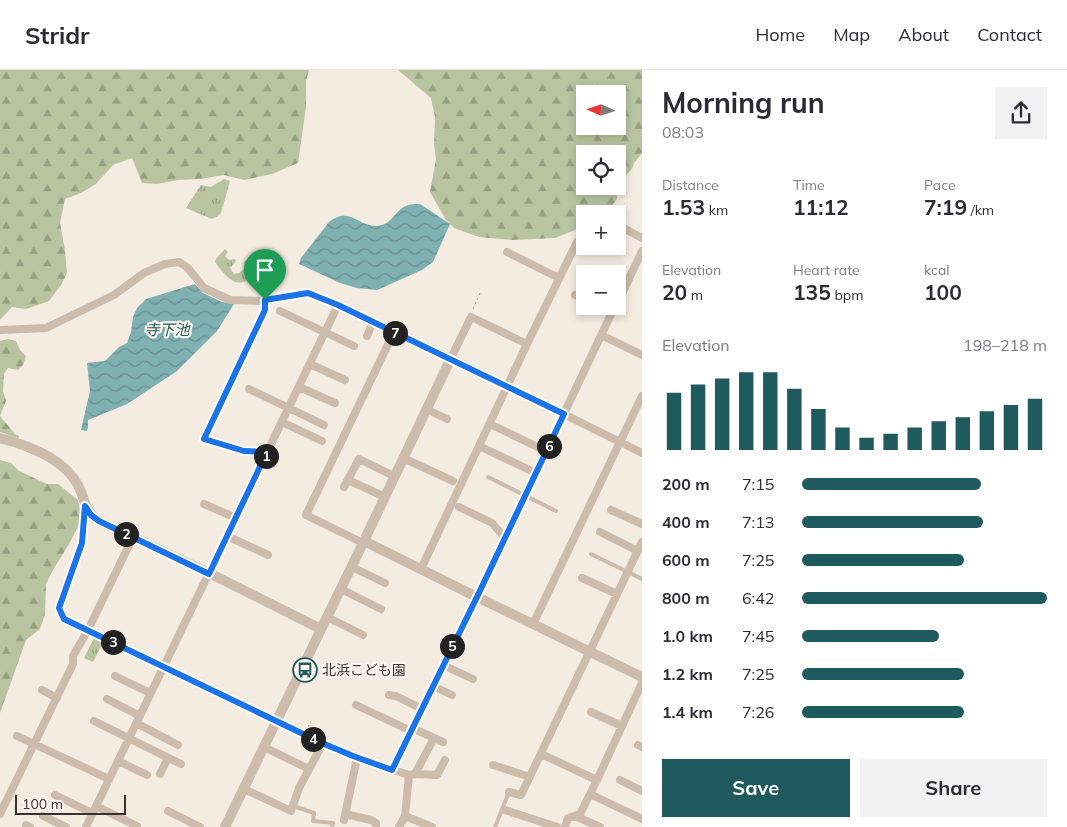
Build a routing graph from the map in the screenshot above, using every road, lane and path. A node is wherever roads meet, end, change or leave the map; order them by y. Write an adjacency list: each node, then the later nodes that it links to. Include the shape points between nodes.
1 (626, 229): 2 (street)
2 (642, 238)
3 (573, 244): 8 (street)
4 (642, 250): 6 (street)
5 (507, 252): 8 (street)
6 (633, 270): 7 (street); 9 (street)
7 (642, 274)
8 (559, 278): 22 (street)
9 (626, 279)
10 (481, 291): 15 (path)
11 (265, 300): 12 (street, via 308,293); 17 (street, via 230,300 204,288 179,262 164,264 114,296 46,328); 46 (street, via 265,310 204,439 244,451)
12 (338, 305): 16 (street); 18 (street)
13 (280, 311): 18 (street, via 294,322)
14 (611, 315): 20 (street)
15 (471, 317): 22 (street); 25 (street)
16 (373, 322): 19 (street); 21 (street)
17 (0, 330)
18 (325, 332): 23 (street); 26 (street)
19 (394, 332): 25 (street); 66 (street, via 306,515)
20 (601, 335): 24 (street); 36 (street)
21 (367, 336)
22 (527, 344): 28 (street)
23 (354, 346)
24 (642, 355)
25 (450, 358): 28 (street); 35 (street)
26 (310, 364): 27 (street); 29 (street)
27 (344, 380)
28 (508, 386): 36 (street); 72 (street)
29 (299, 387): 32 (street); 33 (street)
30 (249, 389): 33 (street)
31 (642, 396): 34 (street)
32 (335, 403)
33 (289, 408): 38 (street); 39 (street)
34 (639, 408): 43 (street)
35 (426, 409): 37 (street); 48 (street)
36 (564, 414): 43 (street); 45 (street)
37 (447, 419)
38 (282, 422): 42 (street); 46 (street)
39 (324, 425)
40 (492, 425): 45 (street)
41 (0, 438): 56 (street, via 59,463 72,475)
42 (322, 441)
43 (620, 442): 47 (street); 83 (street)
44 (481, 447): 49 (street)
45 (546, 451): 49 (street)
46 (267, 452): 60 (street)
47 (642, 453)
48 (403, 458): 50 (street); 52 (street)
49 (536, 473): 53 (street)
50 (394, 476): 54 (street); 54 (street, via 359,459 346,484)
51 (488, 476): 53 (lane)
52 (453, 481)
53 (525, 495): 59 (lane); 65 (street)
54 (385, 497): 66 (street)
55 (204, 504): 60 (street)
56 (85, 506): 64 (street, via 99,521); 85 (street, via 82,543 59,608 64,619)
57 (459, 507): 65 (street, via 469,507 492,522)
58 (611, 510): 61 (street)
59 (556, 511)
60 (236, 518): 63 (street)
61 (642, 524)
62 (600, 532): 68 (street)
63 (227, 536): 69 (street); 74 (street)
64 (132, 537): 74 (street); 85 (street)
65 (505, 538): 80 (street)
66 (364, 542): 71 (street); 72 (street)
67 (642, 542): 68 (street)
68 (638, 550): 73 (street)
69 (268, 554)
70 (591, 554): 73 (lane)
71 (352, 567): 77 (street); 78 (street)
72 (421, 569): 80 (street)
73 (628, 572): 76 (lane); 79 (street)
74 (209, 574): 84 (street); 89 (street)
75 (582, 578): 79 (street)
76 (642, 579)
77 (380, 583)
78 (341, 589): 81 (street); 82 (street)
79 (617, 594): 87 (street)
80 (477, 597): 83 (street); 88 (street)
81 (381, 609)
82 (327, 617): 84 (street); 86 (street)
83 (533, 624): 87 (street)
84 (321, 629): 106 (street)
85 (88, 630): 89 (street); 99 (street, via 73,656)
86 (363, 635)
87 (590, 652): 91 (street); 117 (street)
88 (444, 665): 92 (street); 94 (street)
89 (163, 666): 96 (street); 106 (street)
90 (115, 676): 96 (street)
91 (642, 677)
92 (473, 679)
93 (642, 684): 107 (street)
94 (433, 686): 98 (street); 102 (street)
95 (42, 690): 99 (street)
96 (150, 693): 104 (street)
97 (389, 695): 102 (street)
98 (452, 695)
99 (56, 698): 114 (street)
100 (107, 699): 104 (street)
101 (356, 705): 108 (street)
102 (422, 709): 108 (street)
103 (591, 712): 107 (street)
104 (138, 719): 110 (street); 115 (street)
105 (94, 721): 110 (street)
106 (277, 721): 113 (street); 116 (street)
107 (622, 726): 131 (street)
108 (412, 729): 111 (street); 125 (street)
109 (17, 736): 114 (street)
110 (129, 738): 118 (street); 121 (street)
111 (434, 738): 112 (street); 128 (street)
112 (443, 742)
113 (322, 743): 119 (street); 124 (street)
114 (34, 744): 130 (street); 142 (street)
115 (178, 745)
116 (264, 747): 124 (street); 133 (street)
117 (541, 754): 129 (street); 131 (street)
118 (168, 758): 122 (street); 126 (street)
119 (357, 758): 125 (street); 153 (street, via 345,817 370,820 376,823)
120 (445, 760): 128 (street, via 437,775)
121 (118, 761): 127 (street); 130 (street)
122 (181, 764)
123 (493, 765): 129 (street)
124 (309, 769): 138 (street)
125 (392, 770): 128 (street)
126 (160, 774)
127 (146, 775)
128 (412, 775): 144 (street)
129 (530, 777): 135 (street, via 521,795)
130 (109, 779): 139 (street)
131 (597, 780): 136 (street)
132 (620, 780): 134 (street, via 629,788)
133 (244, 789): 138 (street, via 291,811); 151 (street)
134 (642, 791)
135 (509, 792): 156 (lane)
136 (590, 794): 145 (street); 146 (street)
137 (54, 795): 139 (street)
138 (293, 806): 152 (lane, via 314,813 313,820 332,823)
139 (94, 809): 147 (street); 149 (street)
140 (505, 810): 157 (street)
141 (168, 811): 150 (street)
142 (0, 814)
143 (44, 816): 148 (street)
144 (405, 816): 154 (street); 155 (street)
145 (576, 816): 158 (street, via 568,818); 159 (street)
146 (642, 819)
147 (137, 826)
148 (66, 827)
149 (86, 827)
150 (200, 827)
151 (225, 827)
152 (332, 827)
153 (376, 827)
154 (399, 827)
155 (432, 827)
156 (495, 827)
157 (557, 827)
158 (565, 827)
159 (600, 827)

